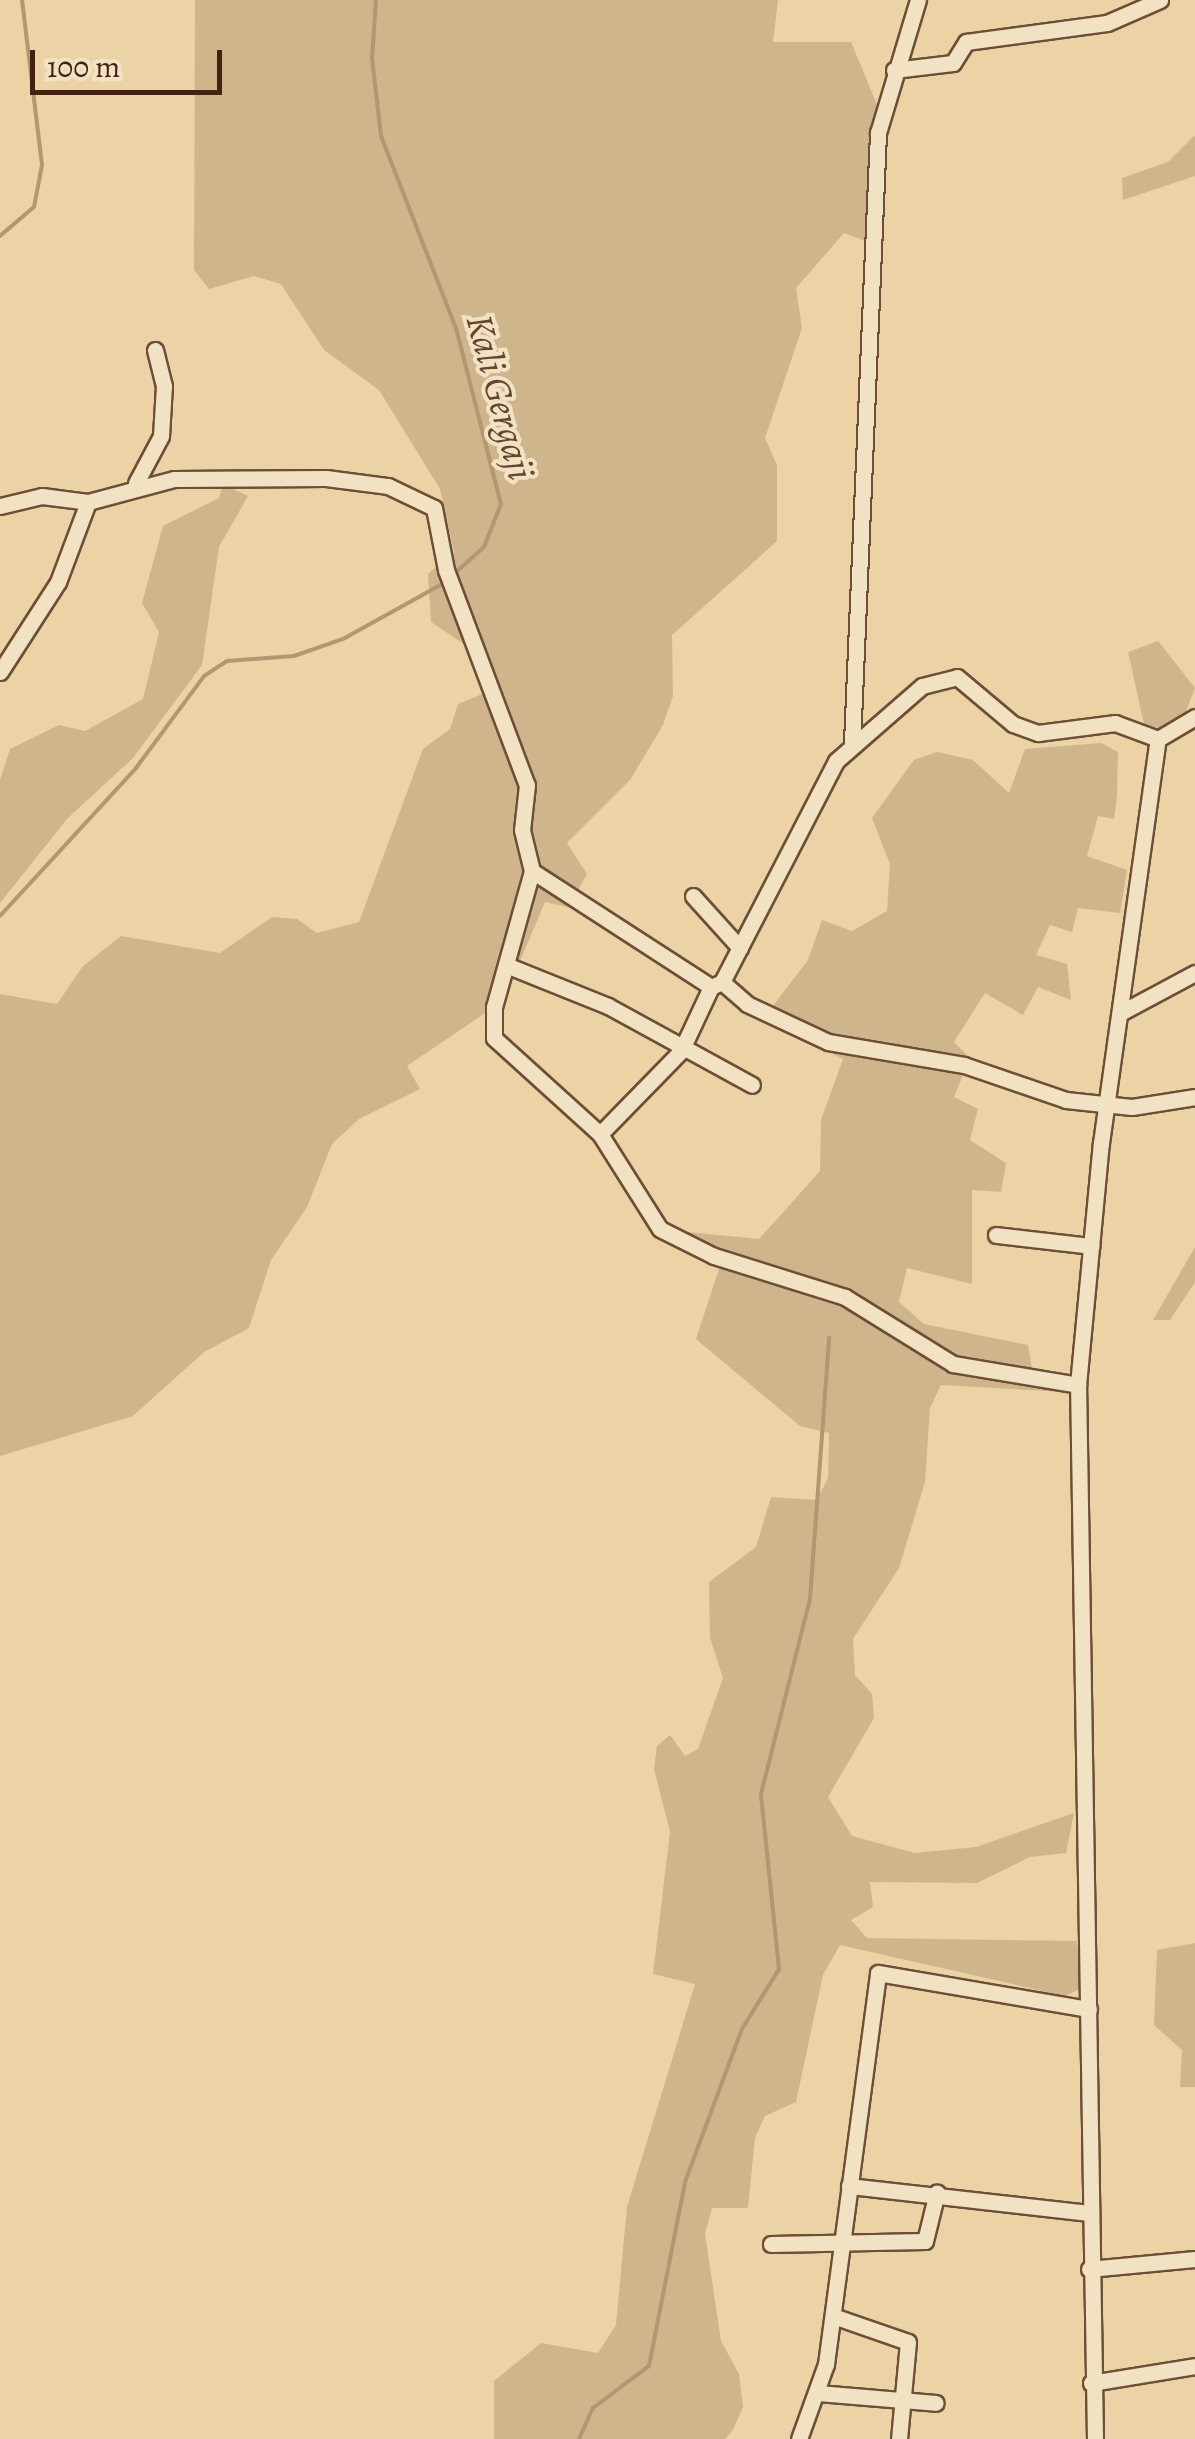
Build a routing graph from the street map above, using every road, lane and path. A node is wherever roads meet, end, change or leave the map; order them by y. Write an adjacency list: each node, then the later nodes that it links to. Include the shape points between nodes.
1 (918, 0): 3 (street)
2 (1160, 0): 3 (street, via 1107,23 966,42 952,63)
3 (894, 70): 11 (street, via 878,133 866,297)
4 (156, 350): 5 (street, via 164,386 160,436)
5 (136, 483): 6 (street); 12 (street, via 326,478 388,486 434,508 446,570 527,785 522,830)
6 (88, 502): 7 (street, via 42,496); 8 (street, via 58,582)
7 (0, 506)
8 (0, 672)
9 (1195, 716): 10 (street)
10 (1158, 738): 11 (street, via 1115,723 1026,729 967,682 946,676); 18 (street)
11 (852, 742): 14 (street)
12 (532, 871): 15 (street); 17 (street)
13 (692, 896): 14 (street)
14 (740, 948): 17 (street)
15 (506, 965): 19 (street, via 608,1006); 23 (street, via 492,1024 498,1047)
16 (1195, 973): 18 (street)
17 (716, 984): 19 (street); 22 (street, via 828,1042 964,1066 1040,1094)
18 (1120, 1013): 22 (street)
19 (682, 1051): 20 (street); 23 (street)
20 (752, 1085)
21 (1195, 1097): 22 (street)
22 (1107, 1106): 25 (street)
23 (600, 1134): 26 (street, via 644,1212 677,1240 845,1297 953,1364)
24 (996, 1235): 25 (street)
25 (1091, 1246): 26 (street)
26 (1078, 1385): 27 (street)
27 (1089, 2009): 28 (street, via 880,1971); 30 (street)
28 (849, 2186): 29 (street); 31 (street)
29 (938, 2192): 30 (street); 31 (street, via 925,2241)
30 (1088, 2214): 34 (street)
31 (841, 2240): 32 (street); 35 (street)
32 (771, 2244)
33 (1195, 2259): 34 (street)
34 (1089, 2269): 37 (street)
35 (833, 2316): 38 (street); 39 (street, via 908,2342)
36 (1195, 2366): 37 (street)
37 (1091, 2382): 43 (street)
38 (818, 2394): 39 (street); 41 (street)
39 (900, 2403): 40 (street); 42 (street)
40 (936, 2403)
41 (799, 2439)
42 (898, 2439)
43 (1094, 2439)

